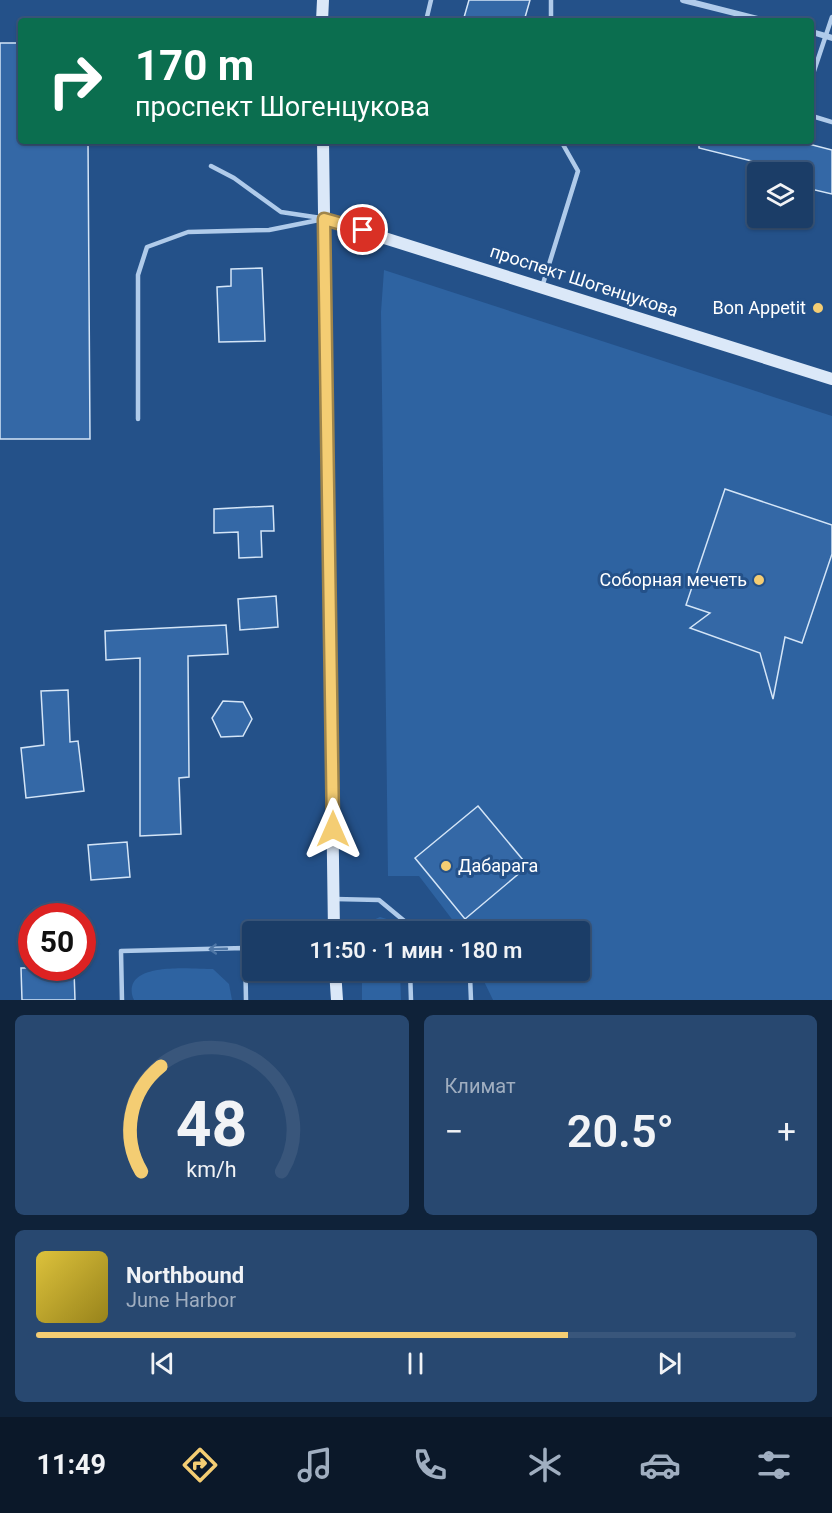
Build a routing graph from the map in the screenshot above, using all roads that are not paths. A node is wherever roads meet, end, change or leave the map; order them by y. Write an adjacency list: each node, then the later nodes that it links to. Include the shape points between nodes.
1 (323, 0): 6 (main road)
2 (431, 0): 7 (lane)
3 (551, 0): 8 (lane)
4 (683, 0): 9 (street)
5 (832, 17): 11 (lane)
6 (322, 18)
7 (427, 18)
8 (551, 18)
9 (754, 18)
10 (814, 33): 11 (street)
11 (829, 37): 12 (lane)
12 (814, 72)
13 (814, 117): 14 (lane)
14 (832, 122)
15 (323, 144): 18 (main road)
16 (563, 144): 19 (lane, via 578,171)
17 (210, 166): 18 (lane, via 281,212)
18 (324, 219): 19 (main road, проспект Шогенцукова); 21 (lane, via 269,230 188,232 147,247 138,275); 22 (main road)
19 (542, 286): 20 (main road, проспект Шогенцукова)
20 (832, 379)
21 (138, 419)
22 (333, 899): 23 (main road); 24 (lane, via 379,900)
23 (333, 921)
24 (404, 921)
25 (336, 981): 30 (main road)
26 (410, 981): 31 (lane)
27 (470, 981): 32 (lane)
28 (122, 1000): 29 (lane, one-way to 28, via 245,948 121,951)
29 (246, 1000)
30 (337, 1000)
31 (411, 1000)
32 (471, 1000)

